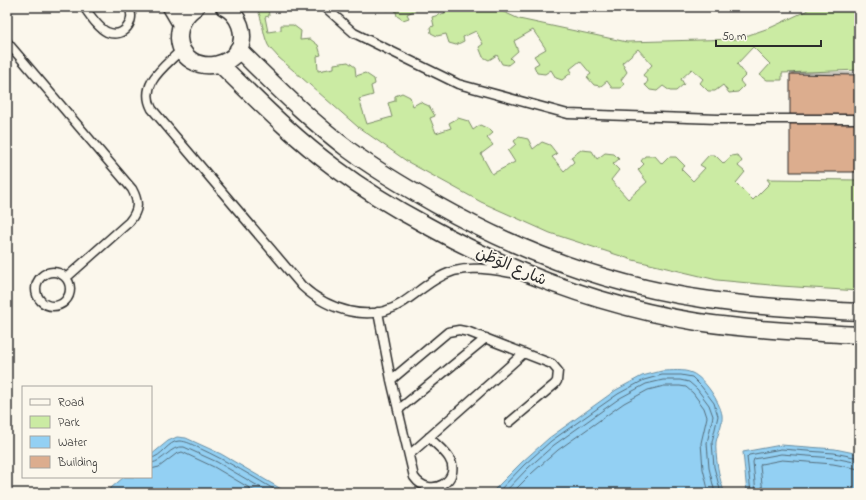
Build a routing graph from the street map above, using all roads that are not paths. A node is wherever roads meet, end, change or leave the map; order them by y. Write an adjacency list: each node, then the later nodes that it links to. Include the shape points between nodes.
1 (84, 7): 2 (lane, via 103,30 114,34 128,27 131,16)
2 (129, 7)
3 (171, 7): 7 (street)
4 (196, 7): 7 (street)
5 (224, 7): 10 (street, via 233,13 240,27 241,42)
6 (325, 7): 12 (lane, via 354,33 458,84 568,114 718,120)
7 (181, 24): 9 (street, via 179,32)
8 (8, 45): 14 (lane, via 132,189 136,197 135,215 129,222)
9 (182, 49): 11 (street, via 195,62 211,66); 15 (lane, via 149,84 147,98 152,109 306,290 321,301 338,308)
10 (238, 49): 11 (street); 16 (street, شارع الوَطَن, via 323,129 377,170 463,220 546,258 597,274 709,300 762,307)
11 (220, 64): 13 (street, شارع الوَطَن, via 282,124 335,168 394,208 452,240)
12 (859, 119)
13 (524, 274): 15 (lane, via 482,269 454,272 440,277 401,304); 17 (street, شارع الوَطَن, via 598,299 698,322)
14 (66, 278): 14 (lane, via 70,288 63,303 52,306 42,301 36,292 41,277 56,273)
15 (378, 312): 20 (lane)
16 (859, 312)
17 (859, 335)
18 (486, 338): 19 (lane); 20 (lane, via 464,330 453,330); 21 (lane)
19 (524, 353): 22 (lane, via 552,364 558,371 558,376 555,384); 23 (lane)
20 (391, 380): 21 (lane)
21 (398, 410): 24 (lane)
22 (510, 422)
23 (429, 437): 24 (lane); 24 (lane, via 451,463 451,473 446,483 431,489 421,485 414,477)
24 (409, 455)

